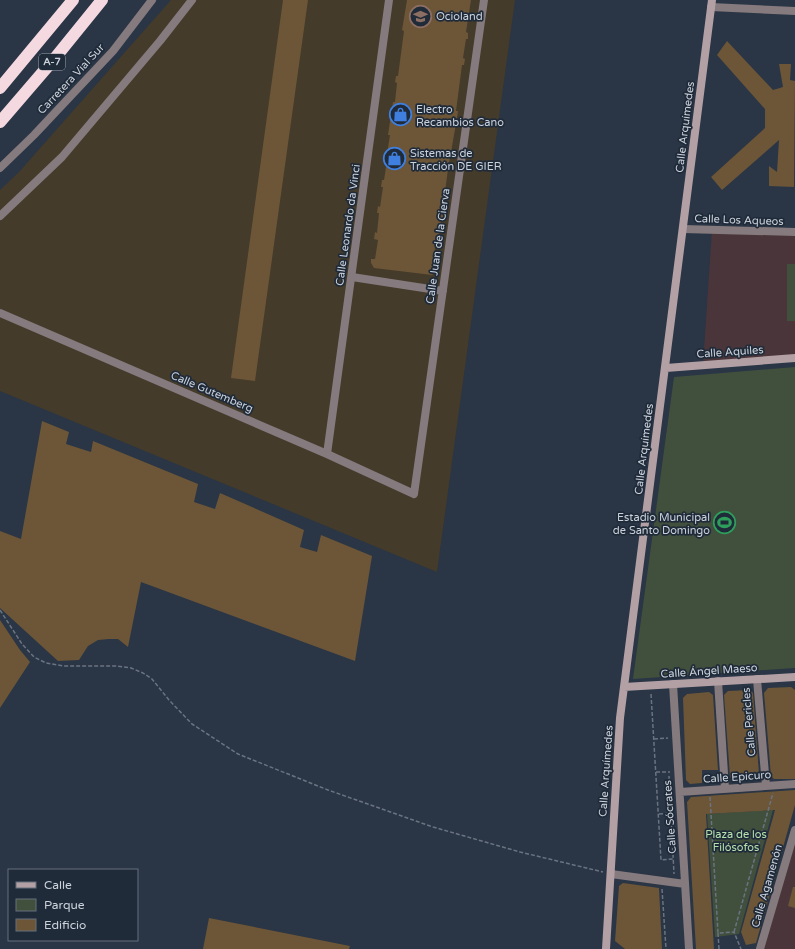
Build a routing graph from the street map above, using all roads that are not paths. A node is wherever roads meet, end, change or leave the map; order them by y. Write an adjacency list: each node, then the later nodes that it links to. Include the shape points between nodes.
1 (73, 0): 9 (highway, A-7)
2 (102, 0): 10 (highway, A-7)
3 (152, 0): 11 (street, Carretera Vial Sur, via 113,51)
4 (192, 0): 12 (street, via 62,158)
5 (390, 0): 15 (street, Calle Leonardo da Vinci)
6 (484, 0): 16 (street, Calle Juan de la Cierva)
7 (711, 4): 8 (street); 13 (street, Calle Arquímedes)
8 (795, 11)
9 (0, 88)
10 (0, 122)
11 (0, 168)
12 (0, 216)
13 (683, 229): 14 (street, Calle Los Aqueos); 19 (street, Calle Arquímedes)
14 (795, 232)
15 (352, 277): 16 (street); 20 (street, Calle Leonardo da Vinci)
16 (443, 291): 21 (street, Calle Juan de la Cierva)
17 (0, 313): 20 (street, Calle Gutemberg)
18 (795, 358): 19 (street, Calle Aquiles)
19 (666, 368): 26 (street, Calle Arquímedes)
20 (327, 454): 21 (street, Calle Gutemberg)
21 (414, 494)
22 (795, 677): 23 (street, Calle Ángel Maeso)
23 (757, 679): 24 (street, Calle Ángel Maeso); 28 (street, Calle Pericles)
24 (718, 681): 25 (street, Calle Ángel Maeso); 29 (street)
25 (673, 684): 26 (street, Calle Ángel Maeso); 30 (street, Calle Sócrates)
26 (624, 687): 32 (street, Calle Arquímedes)
27 (795, 784): 28 (street, Calle Epicuro)
28 (766, 786): 29 (street, Calle Epicuro)
29 (725, 789): 30 (street, Calle Epicuro)
30 (680, 792): 33 (street, Calle Sócrates)
31 (795, 830): 36 (street, Calle Agamenón)
32 (611, 874): 33 (street); 34 (street, Calle Arquímedes)
33 (685, 884): 35 (street, Calle Sócrates)
34 (606, 949)
35 (690, 949)
36 (760, 949)

